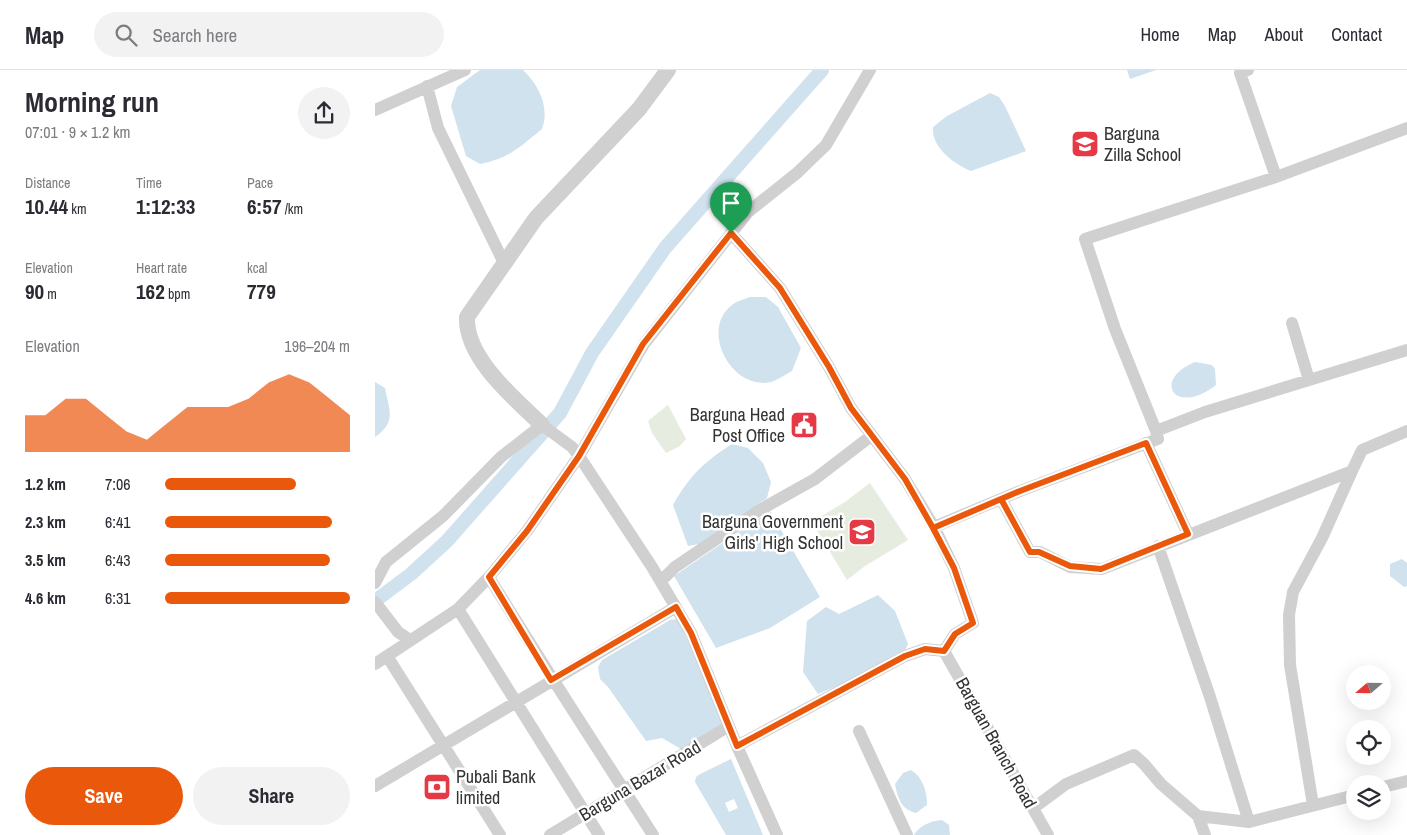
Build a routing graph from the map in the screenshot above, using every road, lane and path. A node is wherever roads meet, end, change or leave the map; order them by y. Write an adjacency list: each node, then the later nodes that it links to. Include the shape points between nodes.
1 (465, 70): 5 (street)
2 (668, 70): 10 (street, via 639,109 536,218)
3 (870, 70): 9 (street, via 826,145 748,212)
4 (1242, 71): 8 (street)
5 (427, 86): 6 (street); 10 (street, via 438,128)
6 (375, 110)
7 (1407, 128): 8 (street)
8 (1276, 177): 15 (street, via 1085,239 1115,329)
9 (731, 233): 17 (street, via 780,288); 19 (street, via 643,344)
10 (504, 263): 14 (street, via 467,317 467,329 472,344 495,379)
11 (1292, 323): 13 (street)
12 (1407, 350): 13 (street)
13 (1309, 380): 15 (street, via 1205,412)
14 (542, 425): 19 (street); 27 (street, via 501,457 443,516 386,562)
15 (1156, 431): 18 (street, via 1158,438)
16 (1407, 431): 20 (street, via 1361,450)
17 (871, 436): 22 (street, via 905,479); 26 (street, via 815,479 758,511 675,567)
18 (1146, 443): 21 (street); 23 (street)
19 (575, 452): 25 (street, via 527,531); 26 (street)
20 (1352, 471): 23 (street); 46 (street, via 1293,592 1289,615 1291,665)
21 (1001, 499): 22 (street); 24 (street, via 1030,552 1039,552 1070,566 1101,569)
22 (933, 528): 32 (street, via 954,568 973,623 955,634)
23 (1188, 534): 24 (street)
24 (1158, 546): 50 (street)
25 (489, 577): 30 (street); 35 (street)
26 (661, 581): 29 (street)
27 (375, 583)
28 (375, 602): 31 (street, via 398,632)
29 (676, 607): 35 (street); 37 (street, via 691,633)
30 (458, 609): 31 (street); 36 (street)
31 (410, 640): 33 (street)
32 (944, 651): 40 (street, via 925,649 905,656); 47 (street, Barguan Branch Road)
33 (387, 656): 34 (street); 39 (street)
34 (375, 664)
35 (551, 680): 36 (street); 44 (street)
36 (517, 702): 39 (street); 48 (street)
37 (729, 726): 40 (street); 44 (street, Barguna Bazar Road)
38 (859, 731): 56 (street)
39 (443, 745): 42 (street); 51 (street)
40 (737, 746): 55 (street)
41 (1407, 781): 43 (street)
42 (375, 786)
43 (1391, 786)
44 (625, 790): 48 (street, Barguna Bazar Road); 54 (street)
45 (1346, 797): 46 (street)
46 (1313, 805): 50 (street)
47 (1032, 806): 49 (street, via 1066,784 1134,755); 57 (street, Barguan Branch Road)
48 (586, 814): 52 (street, Barguna Bazar Road); 53 (street)
49 (1198, 816): 50 (street); 58 (street)
50 (1249, 822)
51 (501, 835)
52 (550, 835)
53 (599, 835)
54 (653, 835)
55 (777, 835)
56 (907, 835)
57 (1048, 835)
58 (1205, 835)

